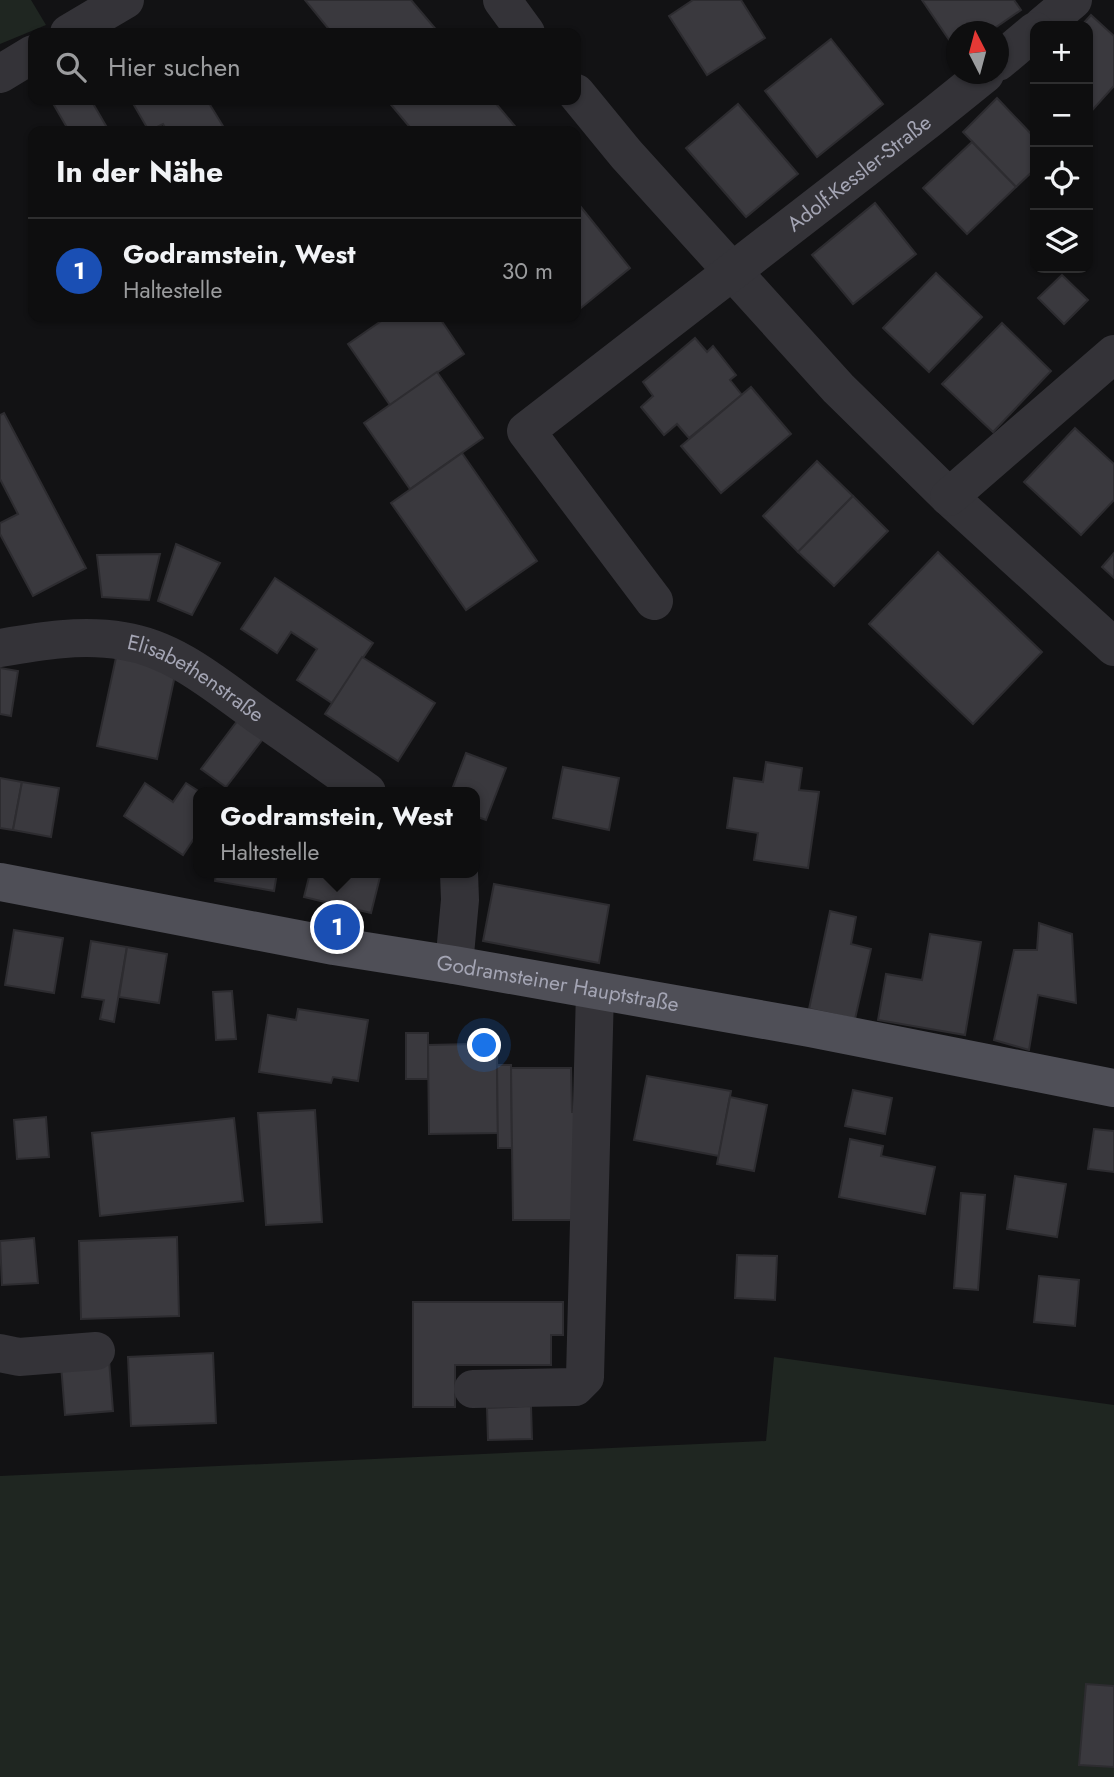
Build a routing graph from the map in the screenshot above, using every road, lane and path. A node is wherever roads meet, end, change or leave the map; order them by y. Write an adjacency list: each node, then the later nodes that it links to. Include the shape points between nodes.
1 (125, 0): 5 (street)
2 (502, 0): 6 (street)
3 (1073, 0): 4 (street)
4 (1048, 21)
5 (77, 28)
6 (522, 28)
7 (1030, 36): 8 (street)
8 (1009, 54)
9 (28, 57): 10 (street)
10 (0, 74)
11 (973, 84): 13 (street, Adolf-Kessler-Straße)
12 (581, 99): 13 (street)
13 (732, 271): 15 (street, via 838,388); 16 (street, Adolf-Kessler-Straße, via 526,431)
14 (1114, 354): 15 (street)
15 (949, 497): 17 (street)
16 (654, 601)
17 (1114, 647)
18 (0, 648): 19 (street, Elisabethenstraße, via 96,638 152,648 188,665)
19 (360, 787)
20 (459, 878): 22 (street)
21 (0, 882): 22 (main road, Godramsteiner Hauptstraße)
22 (454, 965): 23 (main road, Godramsteiner Hauptstraße)
23 (596, 991): 24 (main road, Godramsteiner Hauptstraße); 27 (street, via 585,1377 575,1387)
24 (1114, 1088)
25 (96, 1351): 26 (street, via 19,1357)
26 (0, 1353)
27 (473, 1390)

